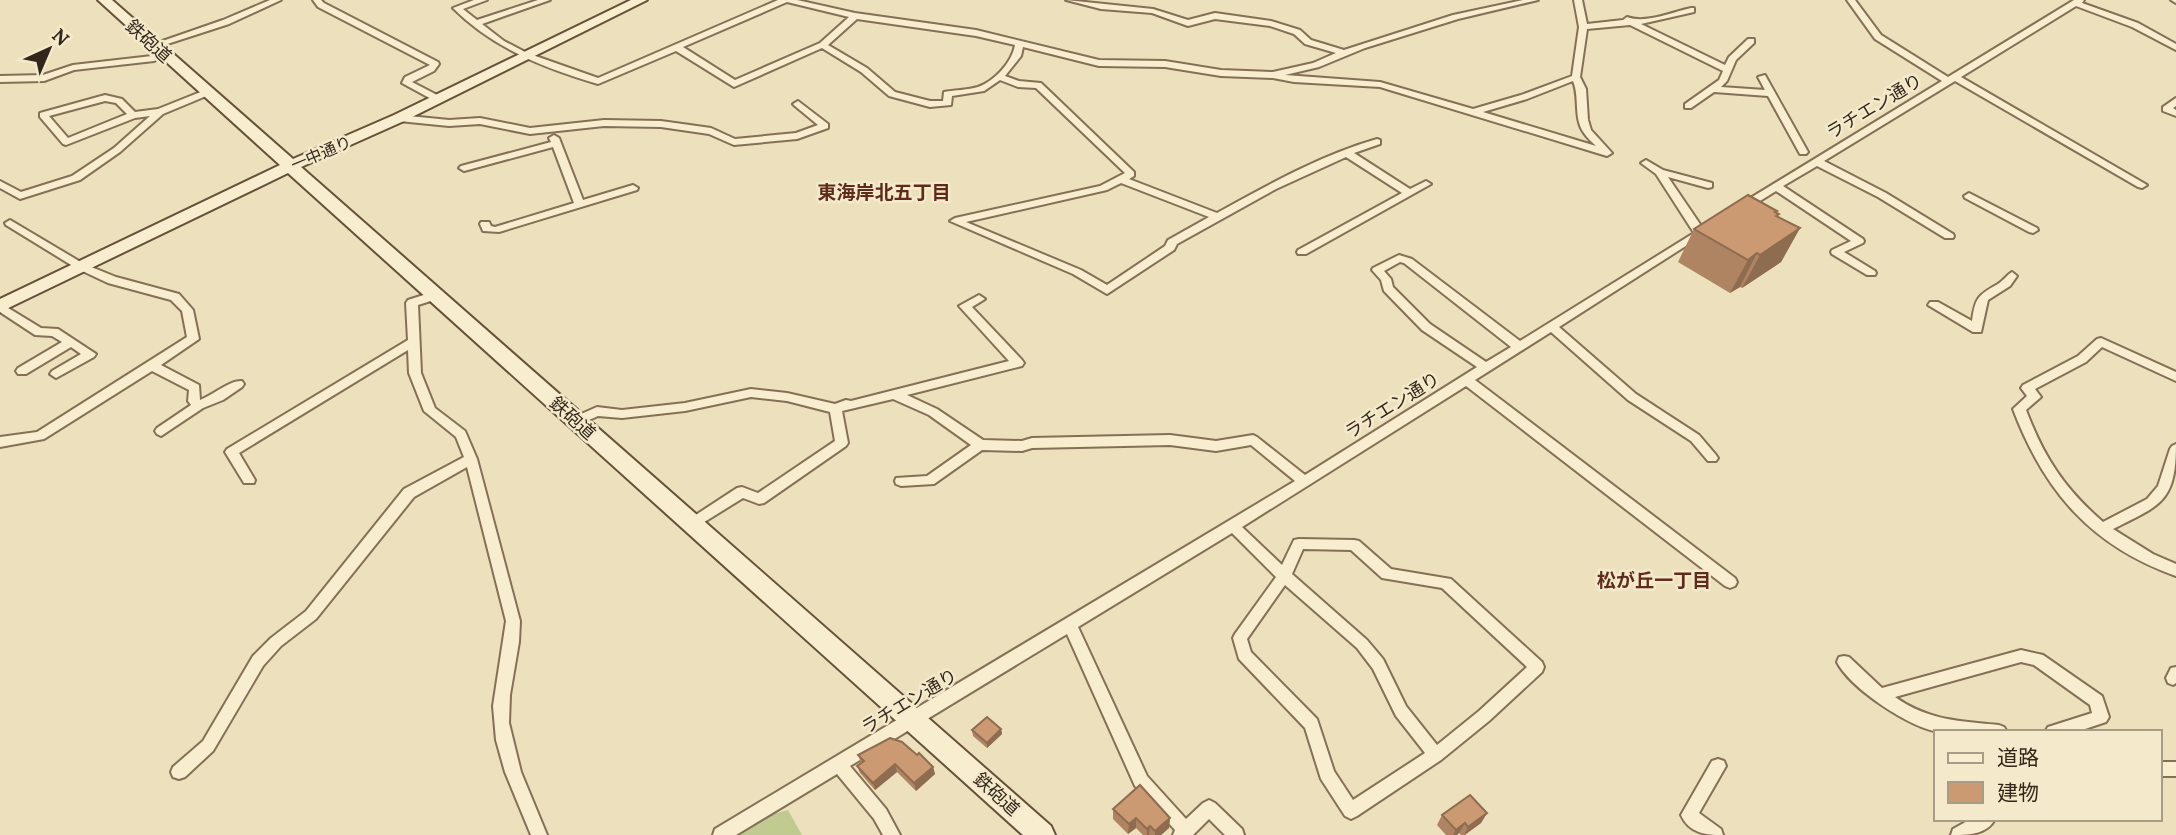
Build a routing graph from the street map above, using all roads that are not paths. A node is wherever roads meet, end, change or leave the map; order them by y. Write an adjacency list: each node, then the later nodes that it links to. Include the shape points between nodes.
1 (104, 0): 24 (street, 鉄砲道)
2 (277, 0): 24 (street)
3 (317, 0): 37 (street, via 435,64 407,83)
4 (483, 0): 17 (street, via 457,8)
5 (546, 0): 17 (street)
6 (641, 0): 13 (street, 一中通り)
7 (787, 0): 15 (street); 22 (street)
8 (1070, 0): 25 (street, via 1153,11 1188,23 1206,17 1256,21 1297,32 1308,42)
9 (1534, 0): 25 (street, via 1465,15)
10 (1578, 0): 18 (street)
11 (1851, 0): 33 (street, via 1878,37)
12 (2077, 2): 23 (street); 33 (street, ラチエン通り)
13 (620, 5): 26 (street, 一中通り)
14 (1691, 10): 16 (street, via 1651,20)
15 (855, 16): 20 (street, via 956,29); 21 (street)
16 (1627, 20): 18 (street); 27 (street)
17 (476, 23): 26 (street)
18 (1583, 27): 30 (street)
19 (1751, 41): 27 (street)
20 (1019, 44): 28 (street, via 1099,63 1165,64); 29 (street, via 1017,56)
21 (823, 45): 22 (street, via 734,84); 29 (street, via 892,94 930,104 948,103 947,94 981,89)
22 (676, 47): 26 (street, via 598,81)
23 (2176, 47)
24 (159, 49): 32 (street, via 154,58 73,68 44,78); 35 (street, 鉄砲道)
25 (1344, 53): 28 (street)
26 (524, 55): 37 (street, 一中通り)
27 (1728, 69): 34 (street)
28 (1273, 75): 42 (street, via 1303,82 1382,83)
29 (999, 77): 56 (street, via 1038,85 1132,174)
30 (1577, 77): 42 (street); 42 (street, via 1587,131 1607,153)
31 (1762, 77): 36 (street)
32 (0, 79)
33 (1952, 79): 51 (street, ラチエン通り); 60 (street)
34 (1712, 89): 36 (street); 40 (street)
35 (208, 92): 41 (street); 53 (street, 鉄砲道)
36 (1769, 93): 50 (street)
37 (438, 99): 45 (street, 一中通り)
38 (2176, 101): 43 (street, via 2166,109)
39 (798, 104): 46 (street, via 825,126 797,136 734,142 711,131 661,124)
40 (1688, 106)
41 (160, 112): 44 (street); 57 (street, via 76,178 20,196)
42 (1472, 112)
43 (2176, 113)
44 (133, 115): 44 (street, via 66,142 43,115 105,98 119,101)
45 (399, 118): 46 (street, via 480,121 530,131); 53 (street, 一中通り)
46 (550, 128): 48 (street)
47 (1377, 142): 49 (street)
48 (556, 143): 54 (street); 65 (street)
49 (1345, 152): 63 (street); 67 (street)
50 (1802, 152)
51 (1816, 162): 61 (street, ラチエン通り); 71 (street)
52 (1646, 163): 55 (street)
53 (291, 166): 73 (street, 一中通り); 76 (street, 鉄砲道)
54 (464, 168)
55 (1660, 172): 59 (street); 80 (street, ラチエン通り, via 1706,230)
56 (1121, 179): 67 (street); 67 (street, via 1103,188 955,221 1077,272 1107,290 1172,242)
57 (0, 184)
58 (1426, 184): 63 (street)
59 (1708, 185)
60 (2142, 185)
61 (1776, 186): 66 (street, ラチエン通り); 74 (street, via 1859,242 1836,252)
62 (633, 188): 65 (street)
63 (1409, 193): 72 (street)
64 (1969, 196): 70 (street)
65 (579, 202): 69 (street, via 495,230)
66 (1733, 213)
67 (1217, 217)
68 (10, 223): 73 (street)
69 (485, 224)
70 (2033, 230)
71 (1949, 236)
72 (1301, 252)
73 (79, 266): 79 (street, 一中通り); 84 (street, via 175,297 187,310 193,339)
74 (1871, 273)
75 (2012, 276): 78 (street, via 2008,284 1985,296 1977,329)
76 (436, 295): 81 (street, via 412,303); 94 (street, 鉄砲道)
77 (979, 299): 91 (street, via 965,306 1018,363)
78 (1934, 305)
79 (0, 307): 82 (street, via 39,332 54,332)
80 (1551, 326): 83 (street, ラチエン通り); 99 (street, via 1632,397 1695,438)
81 (415, 341): 100 (street, via 415,373 430,411 461,434); 101 (street, via 230,452)
82 (71, 342): 86 (street); 87 (street, via 90,354)
83 (1518, 346): 85 (street, ラチエン通り); 85 (street, via 1408,261 1399,258 1377,270 1426,327)
84 (153, 366): 92 (street, via 195,388 194,401); 96 (street, via 40,436)
85 (1485, 367): 89 (street, ラチエン通り)
86 (22, 371)
87 (57, 374)
88 (2176, 377): 106 (street, via 2101,342 2082,359 2026,387 2035,397 2019,409 2036,451 2076,509)
89 (1465, 379): 103 (street, ラチエン通り); 109 (street)
90 (239, 384): 92 (street)
91 (894, 394): 93 (street); 97 (street, via 933,412)
92 (200, 405): 95 (street)
93 (836, 410): 94 (street, via 787,397 751,394 622,414 597,411); 104 (street, via 842,443 759,499 742,492)
94 (576, 421): 104 (street, 鉄砲道)
95 (161, 431)
96 (0, 442)
97 (980, 445): 102 (street, via 929,481); 103 (street, via 1170,440 1216,446 1253,440)
98 (2176, 449): 106 (street, via 2164,488 2152,503)
99 (1712, 458)
100 (471, 459): 119 (street, via 409,493 312,615 258,662 208,746); 122 (street, via 513,621 502,723 516,782)
101 (248, 480)
102 (901, 481)
103 (1304, 481): 105 (street, ラチエン通り)
104 (693, 524): 113 (street, 鉄砲道)
105 (1233, 526): 108 (street); 110 (street, ラチエン通り)
106 (2100, 530): 107 (street)
107 (2176, 570)
108 (1284, 576): 116 (street, via 1362,644 1378,664 1401,711); 116 (street, via 1240,638 1244,655 1312,724 1327,774 1351,811); 116 (street, via 1299,544 1354,545 1387,574 1446,583 1536,667)
109 (1730, 582)
110 (1070, 625): 113 (street, ラチエン通り); 121 (street, via 1141,781)
111 (1844, 662): 112 (street)
112 (1880, 695): 114 (street, via 1927,722); 115 (street, via 2021,656 2038,660 2097,701 2101,717)
113 (913, 720): 117 (street, ラチエン通り); 125 (street, 鉄砲道)
114 (1985, 730)
115 (2065, 730)
116 (1436, 755)
117 (839, 764): 123 (street, ラチエン通り); 124 (street)
118 (1718, 766): 127 (street, via 1689,815)
119 (179, 772)
120 (1984, 821): 128 (street)
121 (1183, 832): 126 (street, via 1209,808)
122 (538, 835)
123 (721, 835)
124 (892, 835)
125 (1042, 835)
126 (1236, 835)
127 (1715, 835)
128 (1959, 835)

